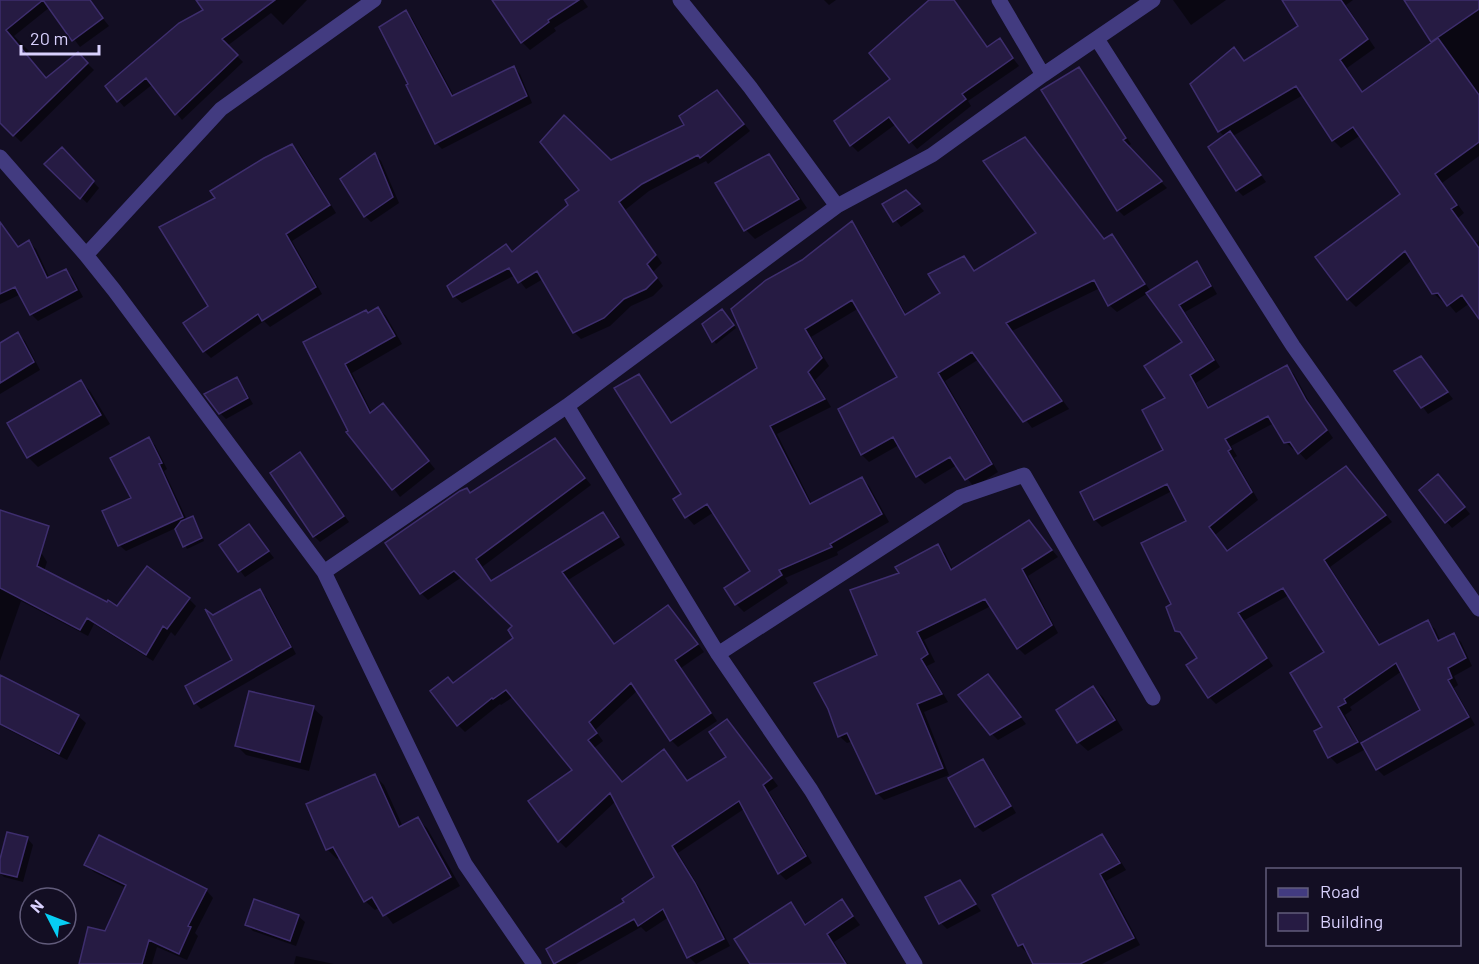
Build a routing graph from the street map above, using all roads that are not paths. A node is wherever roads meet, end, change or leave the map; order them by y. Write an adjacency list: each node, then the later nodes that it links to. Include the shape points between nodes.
1 (374, 0): 9 (street, via 221,109)
2 (680, 0): 8 (street)
3 (999, 0): 6 (street)
4 (1153, 0): 5 (street)
5 (1097, 39): 6 (street); 12 (street, via 1293,346)
6 (1043, 75): 8 (street, via 932,155)
7 (0, 157): 9 (street)
8 (837, 206): 10 (street)
9 (86, 255): 11 (street)
10 (567, 406): 11 (street); 13 (street)
11 (324, 572): 15 (street, via 465,864)
12 (1479, 609)
13 (718, 654): 14 (street, via 960,497 1024,475); 16 (street, via 811,790)
14 (1153, 698)
15 (534, 964)
16 (915, 964)

